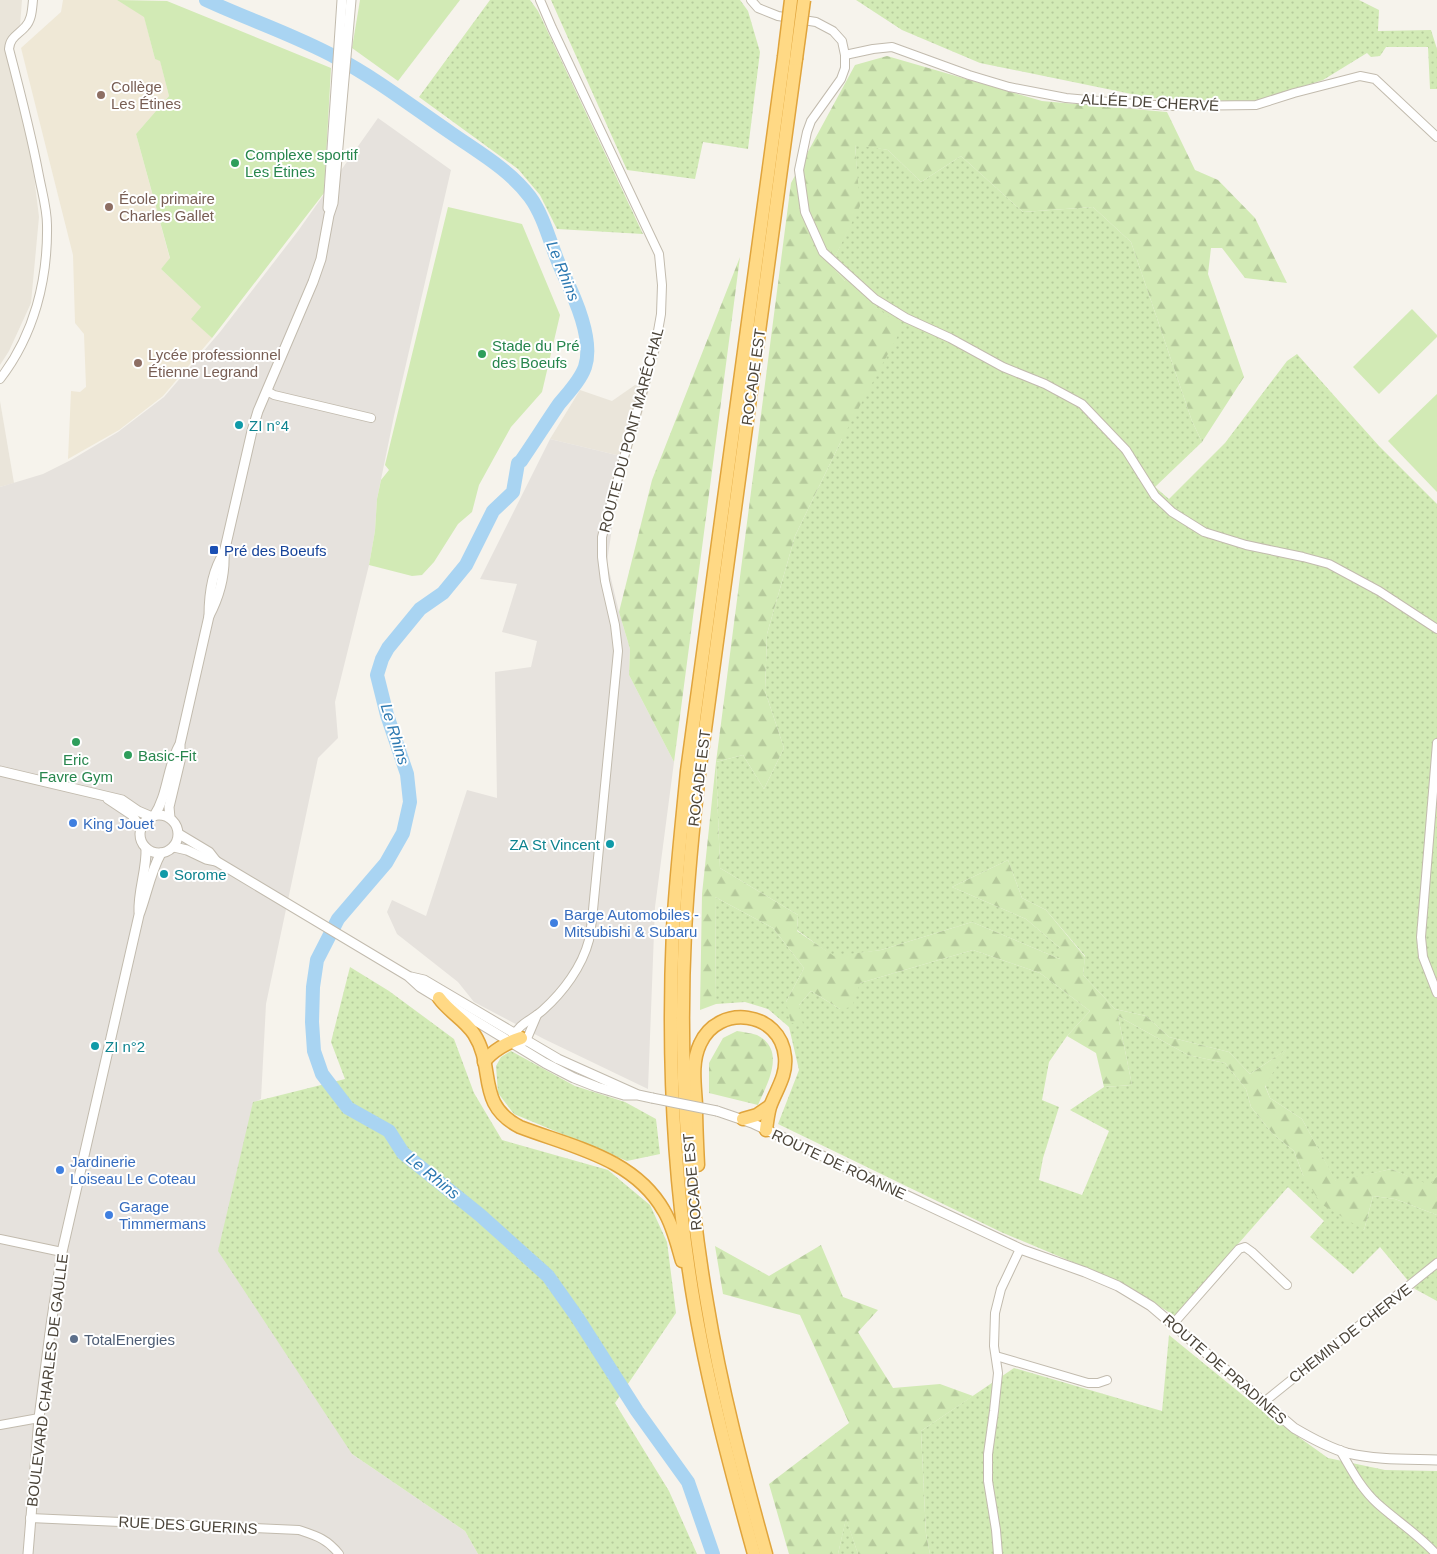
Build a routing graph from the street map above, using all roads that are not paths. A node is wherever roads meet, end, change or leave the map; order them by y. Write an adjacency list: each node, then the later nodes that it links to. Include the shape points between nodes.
1 (33, 0): 12 (street, via 29,21 15,35 10,49 44,200 47,224 45,264 38,306 27,335)
2 (342, 0): 10 (street)
3 (351, 0): 10 (street, via 349,36)
4 (540, 0): 32 (street, ROUTE DU PONT MARÉCHAL, via 659,254 662,286 655,348 602,537 605,581 618,651 589,941 568,983)
5 (751, 0): 8 (street, via 758,8 778,16 816,22 833,31 842,41)
6 (791, 0): 9 (highway, ROCADE EST, bridge)
7 (804, 0): 9 (highway, ROCADE EST, bridge)
8 (845, 55): 11 (street, ALLÉE DE CHERVÉ, via 892,47 1009,87 1121,104 1256,105 1360,76 1376,79); 15 (street, via 841,79 811,121 799,170 805,212 823,252 875,299 906,318 1082,404 1126,450 1156,496 1172,512 1204,532 1329,564 1379,591)
9 (790, 58): 38 (highway, ROCADE EST, via 690,853 683,1017); 43 (highway, ROCADE EST, via 687,771 679,850 673,930 674,1107)
10 (340, 83): 13 (street, via 333,202 321,258)
11 (1437, 137)
12 (0, 379)
13 (267, 391): 14 (street); 17 (street, via 252,431 216,603 209,616)
14 (371, 418)
15 (1437, 630)
16 (1437, 743): 30 (street, via 1421,937 1423,957)
17 (180, 744): 20 (street, via 172,759 162,802); 21 (street)
18 (0, 771): 19 (street)
19 (105, 797): 20 (street, via 122,800); 22 (street, via 132,815)
20 (153, 816): 21 (street); 22 (street)
21 (170, 818): 23 (street)
22 (141, 829): 25 (street)
23 (179, 834): 24 (street); 27 (street, via 209,852)
24 (174, 847): 26 (street); 27 (street)
25 (146, 848): 26 (street); 28 (street, BOULEVARD CHARLES DE GAULLE, via 146,866 138,898)
26 (161, 853): 28 (street, BOULEVARD CHARLES DE GAULLE, via 153,868)
27 (216, 861): 29 (street)
28 (139, 915): 41 (street, BOULEVARD CHARLES DE GAULLE)
29 (408, 976): 31 (street); 33 (street, via 424,980)
30 (1437, 993)
31 (438, 998): 33 (street); 34 (highway, via 474,1034)
32 (537, 1015): 33 (street, ROUTE DU PONT MARÉCHAL); 33 (street, ROUTE DU PONT MARÉCHAL, via 528,1019)
33 (517, 1040): 34 (highway); 36 (street, ROUTE DE ROANNE, bridge, via 638,1095)
34 (484, 1062): 43 (highway, via 492,1100 499,1112 512,1122 603,1158 626,1170 644,1185 664,1212 682,1263)
35 (770, 1106): 36 (highway); 37 (highway); 38 (highway, via 785,1065 785,1054 776,1034 759,1021 749,1018 729,1018 711,1027 696,1056 698,1178)
36 (743, 1119): 37 (street, ROUTE DE ROANNE)
37 (766, 1130): 40 (street, ROUTE DE ROANNE)
38 (692, 1197): 57 (highway, ROCADE EST, via 720,1374)
39 (0, 1239): 41 (street)
40 (1020, 1249): 45 (street, ROUTE DE PRADINES, via 1118,1286); 46 (street, via 995,1313)
41 (62, 1252): 49 (street, BOULEVARD CHARLES DE GAULLE)
42 (1437, 1263): 48 (street, CHEMIN DE CHERVE)
43 (689, 1272): 56 (highway, ROCADE EST, via 724,1448)
44 (1287, 1285): 45 (street, via 1252,1252 1245,1247 1239,1249)
45 (1173, 1324): 48 (street, ROUTE DE PRADINES)
46 (996, 1356): 47 (street, via 1088,1383); 58 (street, via 998,1373 988,1481)
47 (1107, 1380)
48 (1264, 1402): 51 (street, ROUTE DE PRADINES, via 1294,1428)
49 (39, 1418): 50 (street); 53 (street, BOULEVARD CHARLES DE GAULLE)
50 (0, 1425)
51 (1340, 1450): 52 (street, ROUTE DE PRADINES, via 1373,1457); 59 (street, via 1360,1484 1377,1503)
52 (1437, 1460)
53 (30, 1518): 54 (street, BOULEVARD CHARLES DE GAULLE); 55 (street, RUE DES GUERINS, via 299,1530 331,1544)
54 (28, 1554)
55 (339, 1554)
56 (754, 1554)
57 (766, 1554)
58 (998, 1554)
59 (1436, 1554)

